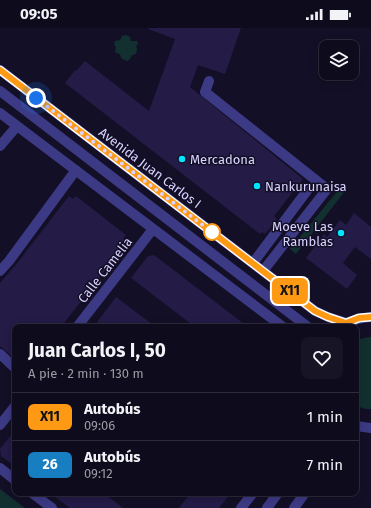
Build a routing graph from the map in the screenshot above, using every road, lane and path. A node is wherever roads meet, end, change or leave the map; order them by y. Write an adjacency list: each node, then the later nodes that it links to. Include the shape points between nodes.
1 (0, 70): 10 (street, Avenida Juan Carlos I)
2 (209, 81): 12 (street, via 205,92 327,189)
3 (0, 91): 16 (street)
4 (0, 112): 5 (street)
5 (17, 126): 6 (street); 7 (street)
6 (0, 146)
7 (76, 170): 9 (street); 11 (street)
8 (309, 188): 10 (street)
9 (153, 229): 14 (street, Calle Camelia); 15 (street)
10 (253, 263): 12 (street, Avenida Juan Carlos I)
11 (0, 271)
12 (263, 271): 17 (street, Avenida Juan Carlos I, via 315,311)
13 (371, 317): 18 (street, via 359,318)
14 (79, 324)
15 (279, 324)
16 (304, 324)
17 (341, 324)
18 (345, 324)
19 (0, 354): 20 (street)
20 (12, 365)
21 (12, 410): 22 (street)
22 (0, 425)
23 (359, 428): 24 (street)
24 (371, 428)
25 (0, 468): 26 (street)
26 (12, 478)
27 (36, 496): 31 (street)
28 (251, 496): 32 (street)
29 (276, 496): 33 (street)
30 (303, 496): 34 (street)
31 (52, 508)
32 (242, 508)
33 (267, 508)
34 (294, 508)

